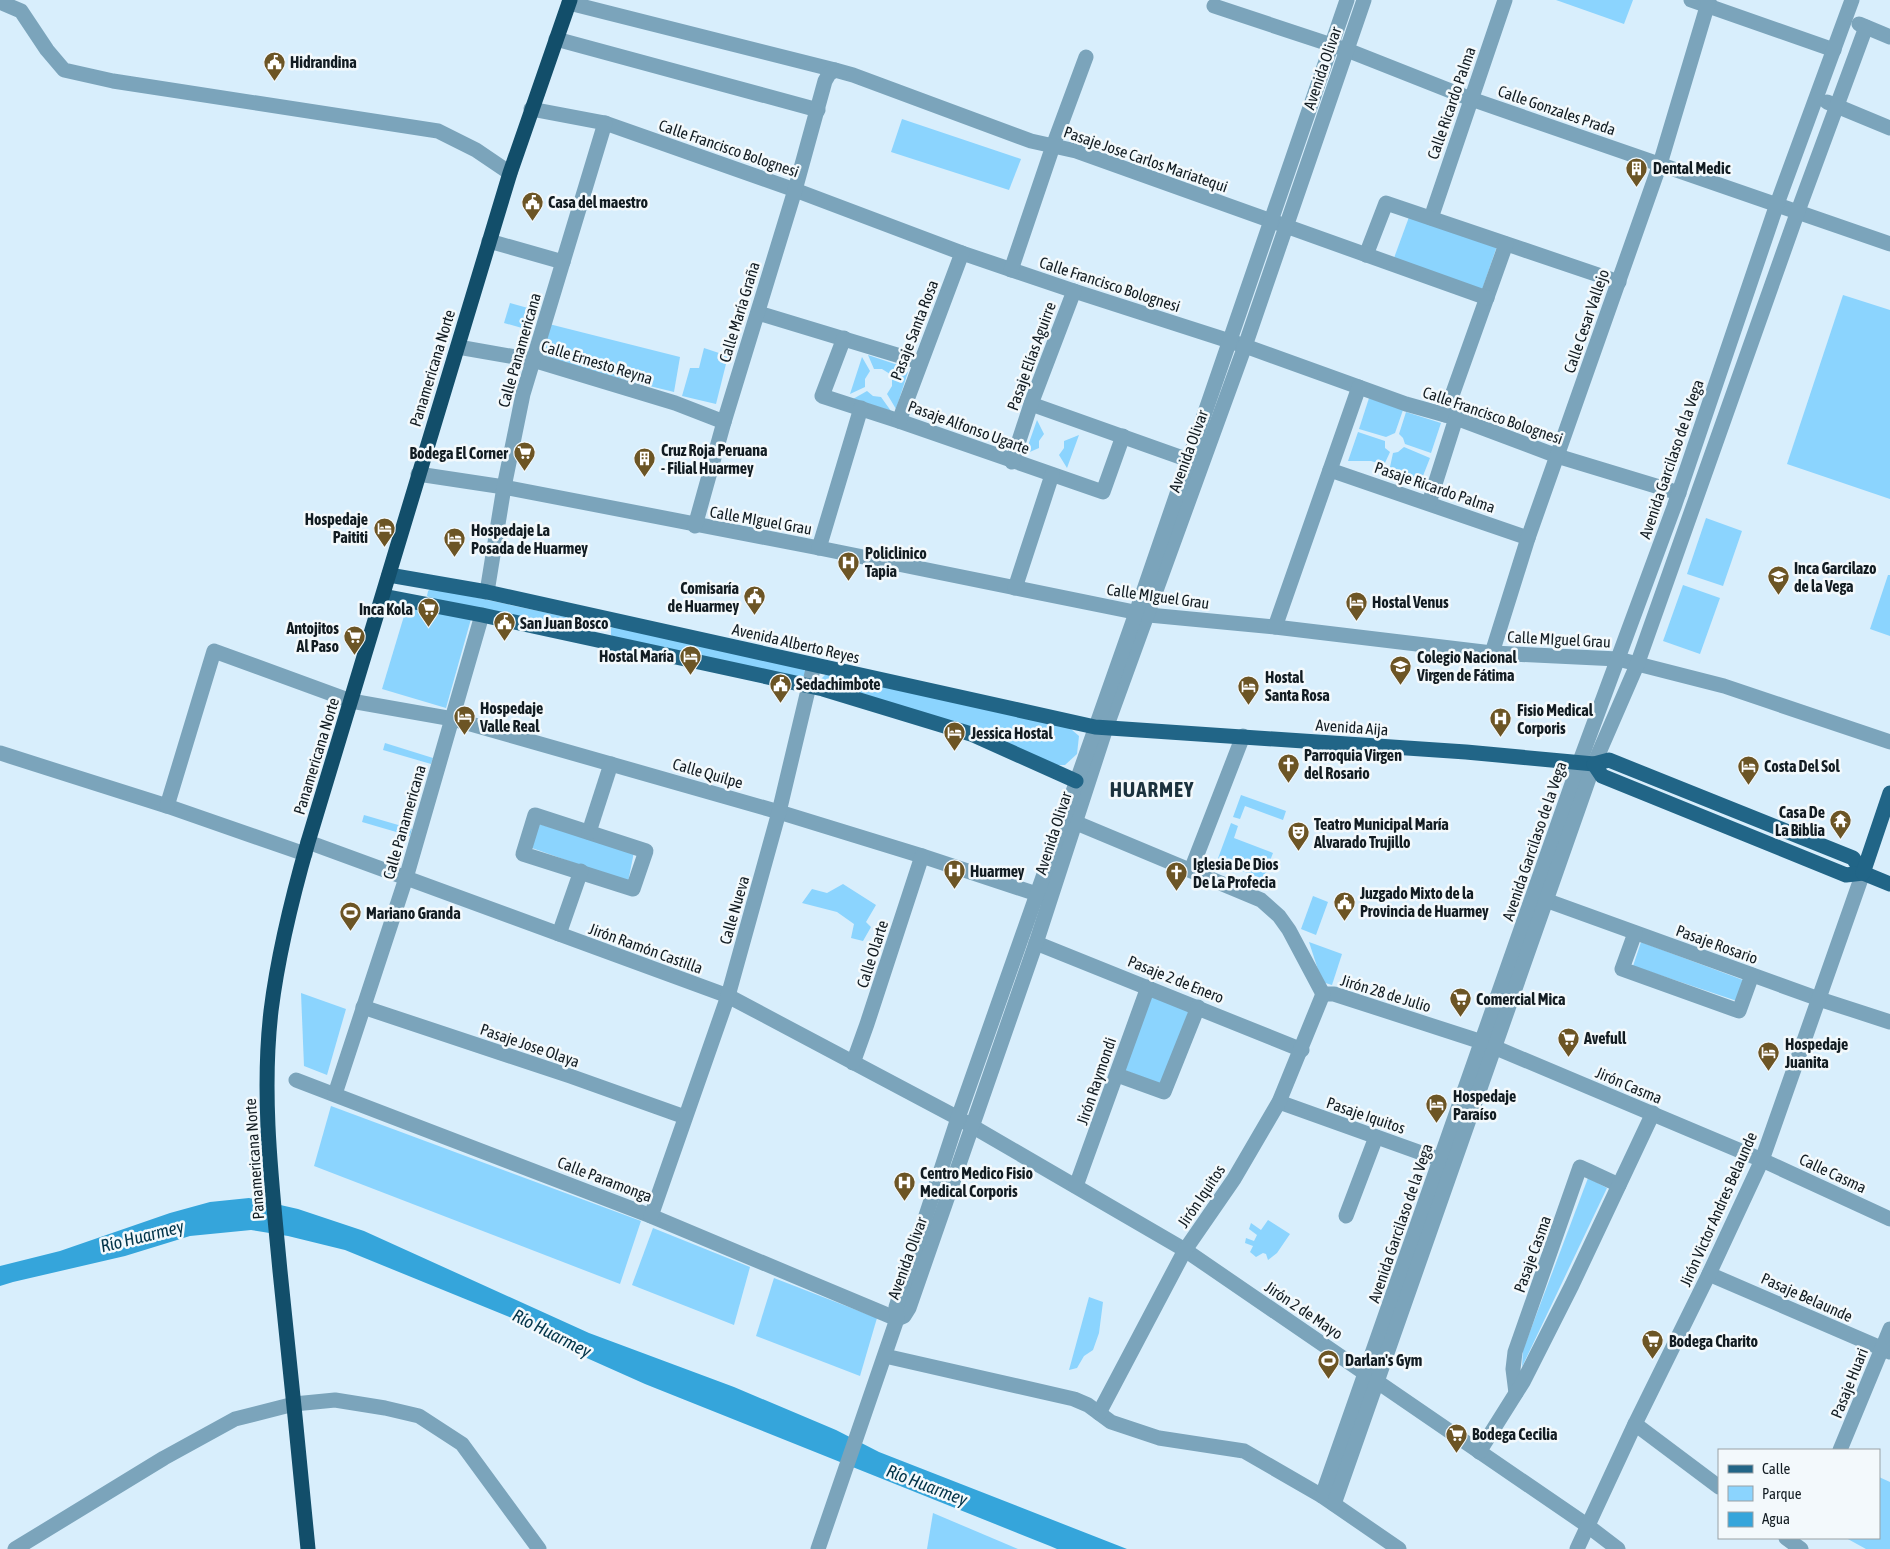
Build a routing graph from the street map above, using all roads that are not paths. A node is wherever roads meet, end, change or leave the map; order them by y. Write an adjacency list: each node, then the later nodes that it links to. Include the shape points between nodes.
1 (1347, 0): 14 (street, Avenida Olivar)
2 (1364, 0): 15 (street, Avenida Olivar)
3 (1504, 0): 20 (street, Calle Ricardo Palma)
4 (1691, 0): 8 (street)
5 (1852, 0): 10 (street, Avenida Garcilaso de la Vega)
6 (0, 2): 28 (street, via 21,11 64,70 113,81 438,131 476,150)
7 (570, 2): 13 (highway, Panamericana Norte); 18 (street, Pasaje Jose Carlos Mariatequi)
8 (1708, 3): 16 (street); 27 (street, Calle Cesar Vallejo)
9 (1214, 6): 14 (street, Calle Gonzales Prada)
10 (1846, 19): 11 (street); 16 (street, Avenida Garcilaso de la Vega)
11 (1866, 28): 12 (street); 21 (street, Avenida Garcilaso de la Vega)
12 (1890, 37)
13 (556, 39): 22 (highway, Panamericana Norte); 23 (street)
14 (1331, 46): 15 (street, Calle Gonzales Prada); 33 (street, Avenida Olivar)
15 (1347, 50): 20 (street, Calle Gonzales Prada); 34 (street, Avenida Olivar)
16 (1834, 50): 19 (street, Avenida Garcilaso de la Vega)
17 (1086, 57): 26 (street)
18 (835, 70): 23 (street, via 825,81); 26 (street, Pasaje Jose Carlos Mariatequi, via 1030,141)
19 (1817, 98): 21 (street); 30 (street, Avenida Garcilaso de la Vega)
20 (1471, 99): 27 (street, Calle Gonzales Prada); 32 (street, Calle Ricardo Palma)
21 (1836, 106): 25 (street); 31 (street, Avenida Garcilaso de la Vega)
22 (531, 109): 24 (street, Calle Francisco Bolognesi); 28 (highway, Panamericana Norte)
23 (818, 110): 29 (street, Calle María Graña)
24 (605, 123): 29 (street, Calle Francisco Bolognesi); 40 (street, Calle Panamericana)
25 (1890, 128)
26 (1053, 146): 33 (street, Pasaje Jose Carlos Mariatequi, via 1076,151); 41 (street)
27 (1660, 164): 30 (street, Calle Gonzales Prada); 42 (street, Calle Cesar Vallejo)
28 (510, 173): 35 (highway, Panamericana Norte)
29 (795, 190): 38 (street, Calle Francisco Bolognesi); 45 (street, Calle María Graña)
30 (1777, 204): 31 (street, Calle Gonzales Prada); 65 (street, Avenida Garcilaso de la Vega)
31 (1798, 211): 37 (street, Calle Gonzales Prada); 82 (street, Avenida Garcilaso de la Vega)
32 (1431, 218): 36 (street); 39 (street, via 1386,203)
33 (1271, 222): 34 (street, Pasaje Jose Carlos Mariatequi); 47 (street, Avenida Olivar)
34 (1286, 227): 39 (street, Pasaje Jose Carlos Mariatequi); 47 (street, Avenida Olivar)
35 (489, 241): 40 (street); 48 (highway, Panamericana Norte)
36 (1506, 244): 42 (street); 44 (street)
37 (1890, 244)
38 (962, 253): 41 (street, Calle Francisco Bolognesi); 50 (street, Pasaje Santa Rosa)
39 (1366, 255): 44 (street, Pasaje Jose Carlos Mariatequi)
40 (562, 262): 49 (street, Calle Panamericana)
41 (1011, 270): 43 (street, Calle Francisco Bolognesi)
42 (1619, 282): 58 (street, Calle Cesar Vallejo)
43 (1074, 291): 47 (street, Calle Francisco Bolognesi); 52 (street, Pasaje Elías Aguirre)
44 (1487, 298): 54 (street)
45 (758, 313): 46 (street); 56 (street, Calle María Graña)
46 (844, 338): 50 (street); 53 (street, Pasaje Alfonso Ugarte, via 822,396)
47 (1237, 343): 51 (street, Calle Francisco Bolognesi); 60 (street, Avenida Olivar)
48 (458, 347): 49 (street, Calle Ernesto Reyna); 62 (highway, Panamericana Norte)
49 (533, 360): 56 (street, Calle Ernesto Reyna, via 675,403); 64 (street, Calle Panamericana)
50 (920, 362): 55 (street, Pasaje Santa Rosa)
51 (1359, 387): 54 (street, Calle Francisco Bolognesi); 61 (street)
52 (1031, 404): 57 (street); 59 (street, Pasaje Elías Aguirre)
53 (861, 408): 55 (street, Pasaje Alfonso Ugarte); 69 (street)
54 (1450, 416): 58 (street, Calle Francisco Bolognesi); 66 (street)
55 (899, 421): 59 (street, Pasaje Alfonso Ugarte)
56 (724, 422): 67 (street, Calle María Graña)
57 (1123, 436): 60 (street); 63 (street, Pasaje Alfonso Ugarte, via 1103,492)
58 (1557, 456): 65 (street, Calle Francisco Bolognesi); 68 (street, Calle Cesar Vallejo)
59 (1012, 462): 63 (street, Pasaje Alfonso Ugarte)
60 (1195, 462): 74 (street, Avenida Olivar)
61 (1330, 470): 66 (street, Pasaje Ricardo Palma); 77 (street)
62 (418, 474): 64 (street, Calle MIguel Grau); 70 (highway, Panamericana Norte)
63 (1052, 475): 71 (street)
64 (504, 487): 67 (street, Calle MIguel Grau); 72 (street, Calle Panamericana)
65 (1679, 492): 80 (street, Avenida Garcilaso de la Vega)
66 (1428, 503): 68 (street, Pasaje Ricardo Palma)
67 (695, 526): 69 (street, Calle MIguel Grau)
68 (1528, 538): 79 (street, Calle Cesar Vallejo)
69 (819, 548): 71 (street, Calle MIguel Grau)
70 (389, 575): 72 (main road, Avenida Alberto Reyes); 73 (highway, Panamericana Norte)
71 (1015, 588): 74 (street, Calle MIguel Grau)
72 (487, 592): 76 (main road, Avenida Alberto Reyes)
73 (383, 596): 75 (main road); 84 (highway, Panamericana Norte)
74 (1142, 614): 77 (street, Calle MIguel Grau); 86 (street, Avenida Olivar)
75 (482, 615): 78 (main road); 85 (street, Calle Panamericana)
76 (603, 617): 78 (main road); 81 (main road, Avenida Alberto Reyes)
77 (1275, 628): 79 (street, Calle MIguel Grau)
78 (599, 640): 83 (main road)
79 (1492, 653): 80 (street, Calle MIguel Grau)
80 (1618, 659): 82 (street, Calle MIguel Grau); 90 (street, Avenida Garcilaso de la Vega)
81 (814, 665): 83 (street, Calle Nueva); 86 (main road, Avenida Alberto Reyes)
82 (1637, 665): 88 (street, Calle MIguel Grau, via 1724,686); 90 (street, Avenida Garcilaso de la Vega)
83 (810, 686): 92 (main road, via 971,734); 95 (street, Calle Nueva)
84 (351, 700): 85 (street, Calle Quilpe); 94 (street, Calle Quilpe, via 214,651); 98 (highway, Panamericana Norte)
85 (452, 718): 91 (street, Calle Quilpe); 103 (street, Calle Panamericana)
86 (1101, 728): 87 (main road, Avenida Aija); 92 (street, Avenida Olivar); 96 (street, Avenida Olivar)
87 (1242, 736): 90 (main road, Avenida Aija); 100 (street)
88 (1890, 742)
89 (0, 753): 94 (street, Jirón Ramón Castilla)
90 (1587, 763): 102 (main road, Avenida Aija, via 1609,760 1853,858); 106 (street, Avenida Garcilaso de la Vega)
91 (611, 764): 95 (street, Calle Quilpe); 97 (street)
92 (1076, 782): 96 (street, Avenida Olivar)
93 (1890, 793): 102 (main road)
94 (166, 806): 98 (street, Jirón Ramón Castilla)
95 (779, 812): 99 (street, Calle Quilpe); 113 (street, Calle Nueva)
96 (1069, 820): 100 (street, Jirón 28 de Julio); 105 (street, Avenida Olivar)
97 (589, 832): 101 (street, via 646,851 633,889); 101 (street, via 535,815 523,854)
98 (306, 848): 103 (street, Jirón Ramón Castilla); 145 (highway, Panamericana Norte, via 287,920 271,1012 267,1104 272,1190)
99 (922, 856): 105 (street, Calle Quilpe); 120 (street, Calle Olarte)
100 (1191, 870): 112 (street, Jirón 28 de Julio, via 1261,900 1279,916)
101 (581, 872): 108 (street)
102 (1864, 873): 104 (main road, Avenida Aija); 114 (street, Jirón Victor Andres Belaunde)
103 (406, 878): 108 (street, Jirón Ramón Castilla); 115 (street, Calle Panamericana)
104 (1890, 884)
105 (1043, 896): 109 (street, Avenida Olivar); 127 (street, Avenida Olivar)
106 (1540, 898): 107 (street, Pasaje Rosario); 118 (street, Avenida Garcilaso de la Vega)
107 (1635, 933): 110 (street, Pasaje Rosario); 110 (street, via 1622,969 1739,1011)
108 (559, 934): 113 (street, Jirón Ramón Castilla)
109 (1036, 943): 111 (street, Pasaje 2 de Enero); 128 (street, Avenida Olivar)
110 (1752, 975): 114 (street, Pasaje Rosario)
111 (1148, 986): 116 (street, Pasaje 2 de Enero); 121 (street, Jirón Raymondi)
112 (1323, 994): 118 (street, Jirón 28 de Julio, via 1334,994); 119 (street, Jirón Iquitos)
113 (728, 996): 120 (street, Jirón Ramón Castilla); 126 (street, Calle Nueva)
114 (1819, 1000): 117 (street, Pasaje Rosario); 131 (street, Jirón Victor Andres Belaunde)
115 (363, 1007): 123 (street, Calle Panamericana); 126 (street, Pasaje Jose Olaya)
116 (1198, 1007): 119 (street, Pasaje 2 de Enero); 121 (street, via 1164,1092)
117 (1890, 1022)
118 (1489, 1045): 125 (street, Jirón Casma); 130 (street, Avenida Garcilaso de la Vega); 143 (street, Avenida Garcilaso de la Vega)
119 (1302, 1050): 124 (street, Jirón Iquitos)
120 (853, 1063): 127 (street, Jirón Ramón Castilla)
121 (1117, 1075): 133 (street, Jirón Raymondi)
122 (296, 1080): 123 (street, Calle Paramonga)
123 (335, 1094): 134 (street, Calle Paramonga)
124 (1279, 1102): 129 (street, Pasaje Iquitos); 137 (street, Jirón Iquitos, via 1234,1179)
125 (1652, 1113): 131 (street, Jirón Casma); 132 (street)
126 (685, 1118): 134 (street, Calle Nueva)
127 (958, 1118): 128 (street, Jirón 2 de Mayo); 139 (street, Avenida Olivar, via 896,1307)
128 (972, 1126): 133 (street, Jirón 2 de Mayo); 139 (street, Avenida Olivar, via 909,1308 904,1316)
129 (1376, 1137): 130 (street, Pasaje Iquitos); 135 (street)
130 (1441, 1160): 143 (street, Avenida Garcilaso de la Vega)
131 (1762, 1160): 136 (street, Calle Casma); 138 (street, Jirón Victor Andres Belaunde)
132 (1619, 1185): 144 (street); 144 (street, Pasaje Casma, via 1580,1167 1515,1352)
133 (1076, 1186): 137 (street, Jirón 2 de Mayo)
134 (651, 1216): 139 (street, Calle Paramonga)
135 (1346, 1216)
136 (1890, 1219)
137 (1186, 1250): 143 (street, Jirón 2 de Mayo); 146 (street, Jirón Iquitos)
138 (1709, 1274): 141 (street, Pasaje Belaunde); 147 (street, Jirón Victor Andres Belaunde)
139 (897, 1319): 142 (street)
140 (1890, 1329): 141 (street, Pasaje Huari)
141 (1886, 1350): 148 (street, Pasaje Huari)
142 (885, 1356): 146 (street, via 1074,1399); 158 (street)
143 (1371, 1378): 149 (street, Jirón 2 de Mayo); 151 (street, Avenida Garcilaso de la Vega)
144 (1516, 1393): 149 (street)
145 (294, 1404): 155 (street, via 235,1419 164,1458); 156 (highway, Panamericana Norte); 157 (street, via 335,1400 419,1416 462,1444)
146 (1099, 1413): 151 (street, via 1111,1422 1159,1438 1244,1451)
147 (1635, 1424): 150 (street); 152 (street, Jirón Victor Andres Belaunde)
148 (1840, 1449)
149 (1479, 1452): 152 (street, Jirón 2 de Mayo)
150 (1718, 1486)
151 (1328, 1500): 159 (street)
152 (1588, 1526): 160 (street, Jirón Victor Andres Belaunde); 161 (street, Jirón 2 de Mayo)
153 (1788, 1539): 154 (street)
154 (1801, 1545)
155 (15, 1549)
156 (308, 1549)
157 (540, 1549)
158 (818, 1549)
159 (1399, 1549)
160 (1577, 1549)
161 (1618, 1549)

